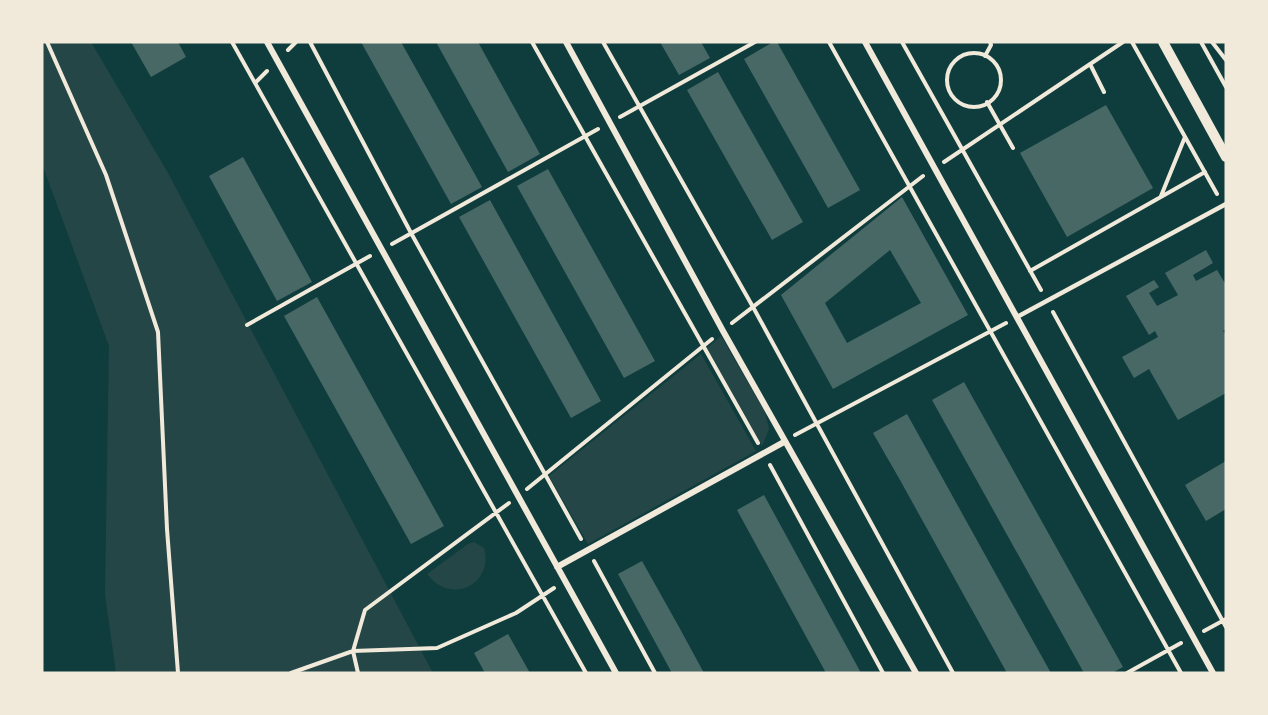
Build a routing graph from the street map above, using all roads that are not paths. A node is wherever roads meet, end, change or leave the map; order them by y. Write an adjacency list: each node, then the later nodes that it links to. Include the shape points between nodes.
1 (267, 42): 9 (street)
2 (566, 42): 8 (street)
3 (865, 42): 7 (street)
4 (1163, 42): 5 (street)
5 (1226, 158)
6 (1225, 205): 7 (lane)
7 (1017, 317): 12 (street)
8 (784, 441): 9 (street); 11 (street)
9 (557, 567): 10 (street)
10 (616, 673)
11 (916, 673)
12 (1213, 673)

